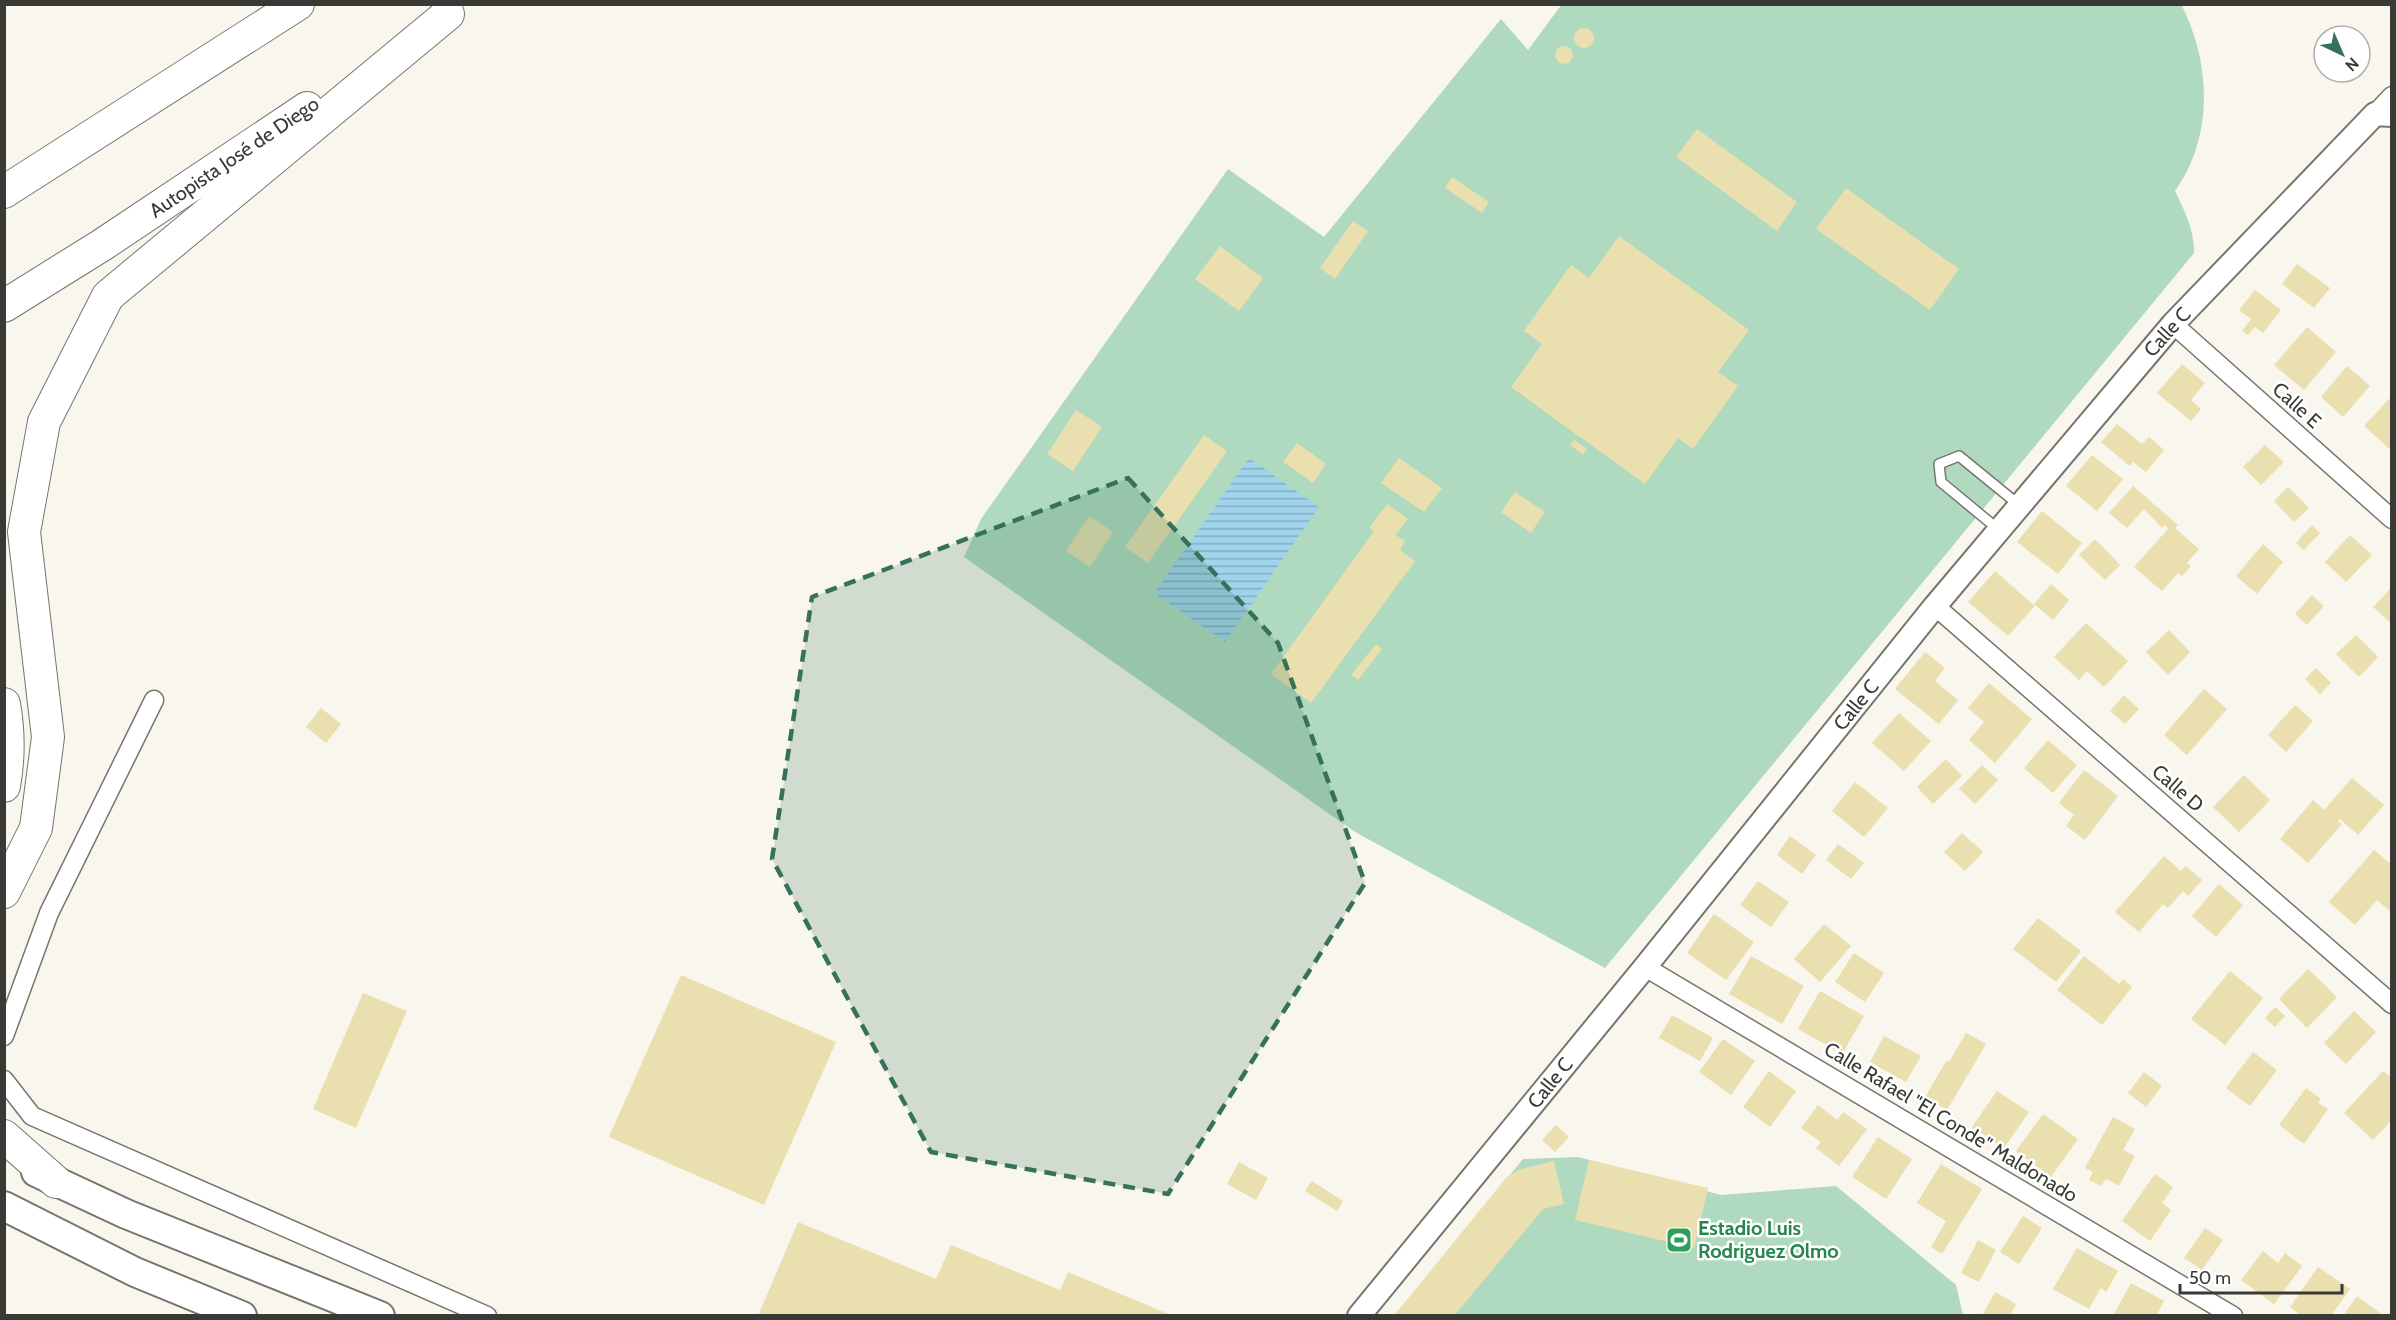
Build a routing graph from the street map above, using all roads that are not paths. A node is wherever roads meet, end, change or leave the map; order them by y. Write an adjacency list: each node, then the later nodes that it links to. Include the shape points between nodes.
1 (298, 4): 5 (highway)
2 (455, 9): 6 (highway, Autopista José de Diego); 15 (highway, via 108,296 44,422 24,532 48,736 36,828)
3 (2391, 96): 4 (street)
4 (2383, 114): 7 (street, Calle C)
5 (4, 192)
6 (4, 306)
7 (2173, 324): 8 (street, Calle C); 9 (street, Calle E)
8 (2019, 506): 10 (street, Calle C); 10 (lane, via 1959,456 1939,464 1941,482)
9 (2391, 519)
10 (2000, 531): 11 (street, Calle C)
11 (1935, 606): 16 (street, Calle C); 17 (street, Calle D)
12 (154, 700): 18 (street, via 49,913)
13 (4, 704): 14 (highway, via 8,726)
14 (4, 786)
15 (4, 892)
16 (1645, 967): 27 (street, Calle C); 28 (street, Calle Rafael "El Conde" Maldonado)
17 (2391, 1004)
18 (4, 1036)
19 (4, 1080): 26 (street, via 32,1116)
20 (4, 1136): 22 (highway)
21 (4, 1156): 22 (main road)
22 (56, 1182): 25 (main road)
23 (4, 1206): 24 (main road, via 135,1272)
24 (242, 1316)
25 (380, 1316)
26 (487, 1316)
27 (1359, 1316)
28 (2234, 1316)

